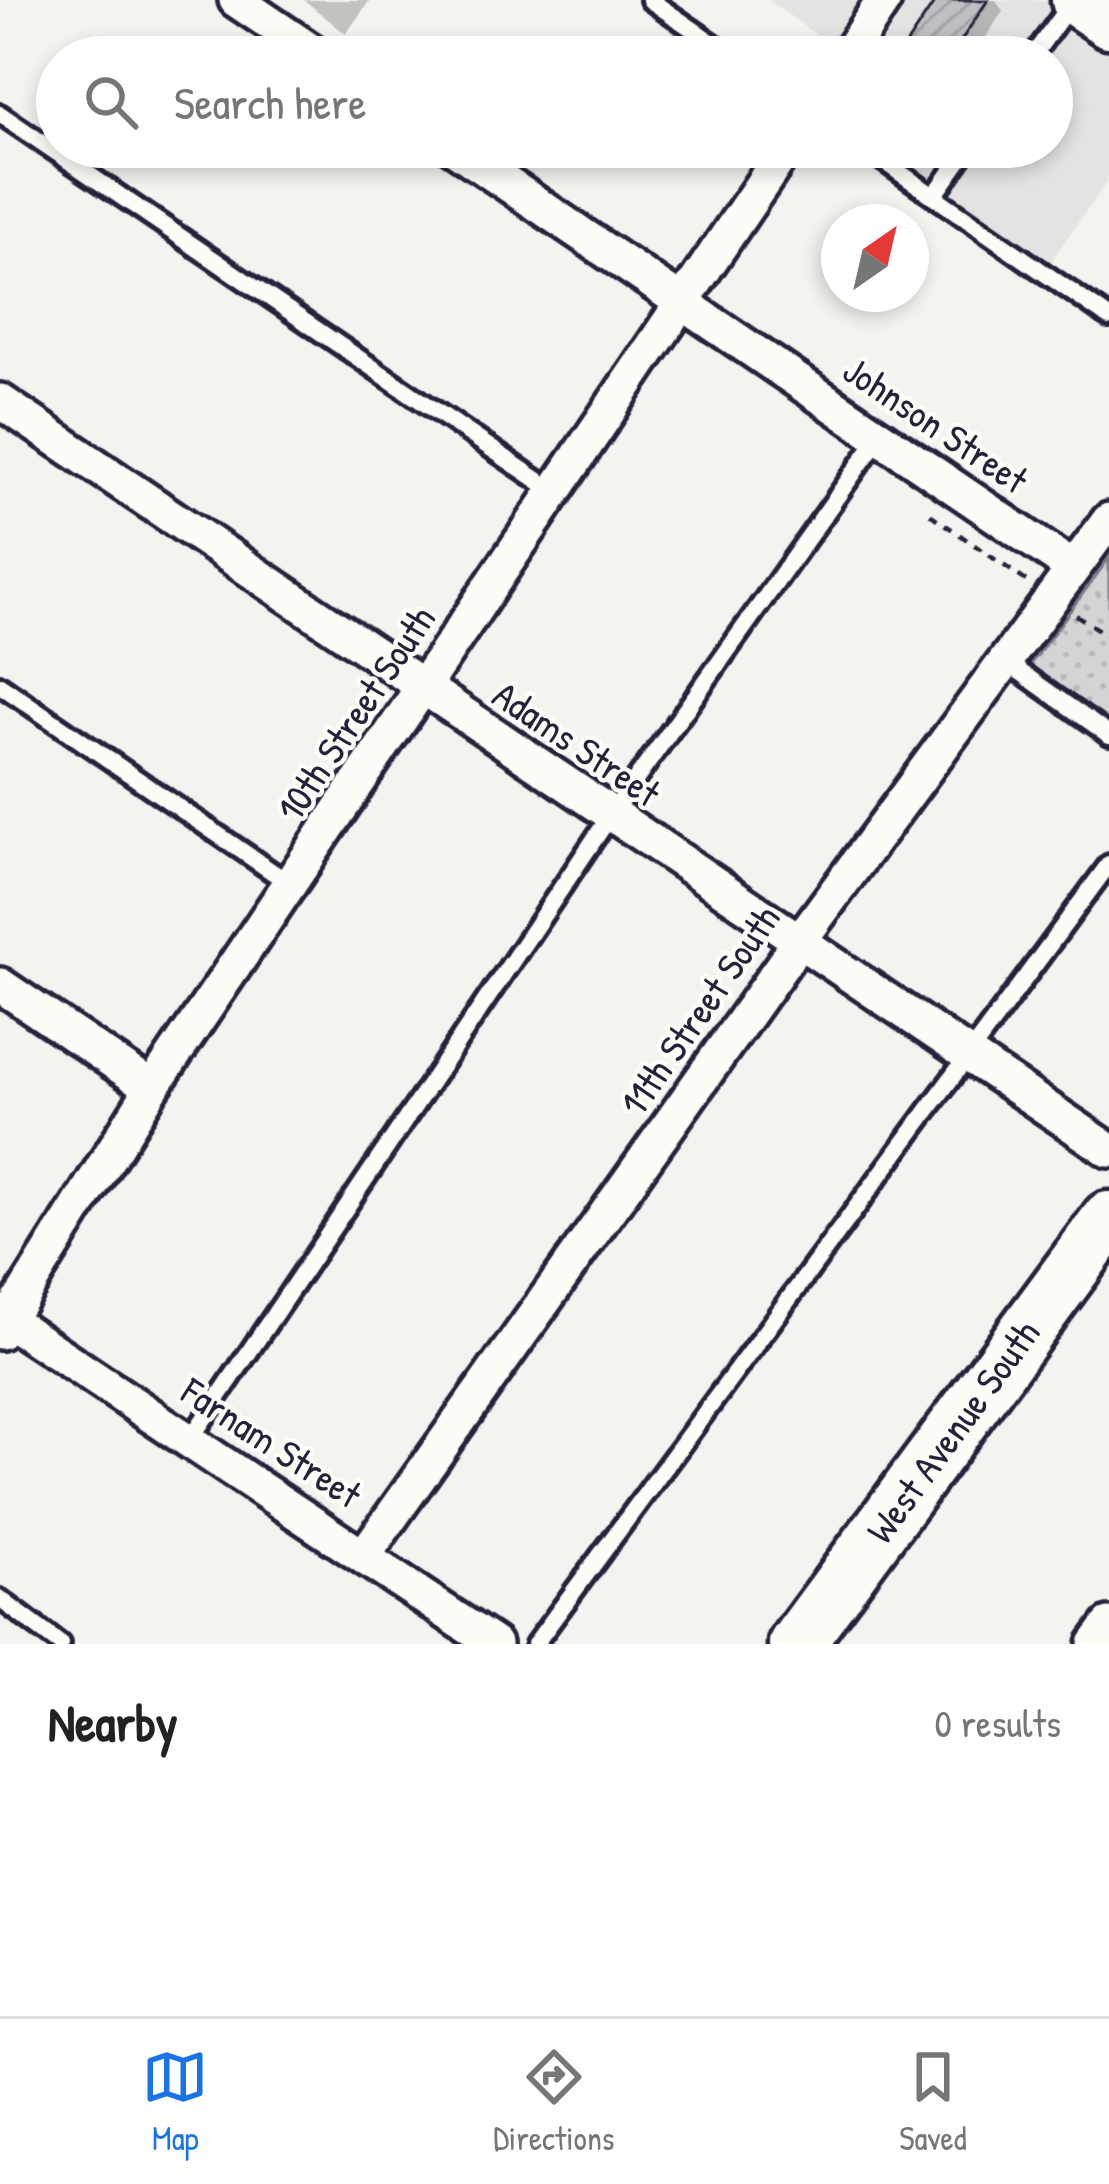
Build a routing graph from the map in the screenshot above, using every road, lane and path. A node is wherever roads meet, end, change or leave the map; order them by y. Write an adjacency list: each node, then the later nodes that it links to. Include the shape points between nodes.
1 (236, 0): 6 (street)
2 (650, 0): 7 (lane)
3 (884, 0): 8 (street)
4 (1076, 0): 5 (main road); 9 (lane)
5 (1109, 20)
6 (289, 36)
7 (702, 36)
8 (860, 36)
9 (1048, 36)
10 (0, 114): 11 (lane)
11 (36, 138)
12 (79, 168): 22 (lane)
13 (485, 168): 18 (street, Johnson Street)
14 (773, 168): 18 (street, 10th Street South)
15 (893, 168): 17 (lane)
16 (954, 168): 17 (lane)
17 (934, 196): 19 (lane)
18 (684, 303): 21 (street, Johnson Street); 22 (street, 10th Street South)
19 (1109, 318)
20 (0, 401): 31 (street, Adams Street)
21 (880, 436): 25 (street, Johnson Street); 33 (lane)
22 (556, 492): 31 (street, 10th Street South)
23 (930, 514): 26 (path)
24 (1109, 520): 25 (street, 11th Street South)
25 (1073, 568): 29 (street, 11th Street South)
26 (1031, 584)
27 (1066, 608): 28 (path)
28 (1109, 637)
29 (1005, 661): 32 (lane); 36 (street, 11th Street South)
30 (0, 685): 35 (lane)
31 (423, 689): 33 (street, Adams Street); 35 (street, 10th Street South)
32 (1109, 735)
33 (610, 816): 36 (street, Adams Street); 43 (lane)
34 (1109, 864): 38 (lane)
35 (290, 884): 39 (street, 10th Street South)
36 (798, 943): 38 (street, Adams Street); 44 (street, 11th Street South)
37 (0, 985): 39 (street)
38 (969, 1055): 40 (street, Adams Street); 49 (lane)
39 (152, 1088): 42 (street, 10th Street South)
40 (1109, 1150)
41 (1109, 1219): 50 (main road, West Avenue South)
42 (2, 1322): 43 (street, Farnam Street)
43 (190, 1438): 44 (street, Farnam Street)
44 (365, 1554): 48 (street, Farnam Street)
45 (0, 1599): 47 (lane)
46 (1109, 1625): 51 (street)
47 (60, 1644)
48 (494, 1644)
49 (536, 1644)
50 (796, 1644)
51 (1095, 1644)

